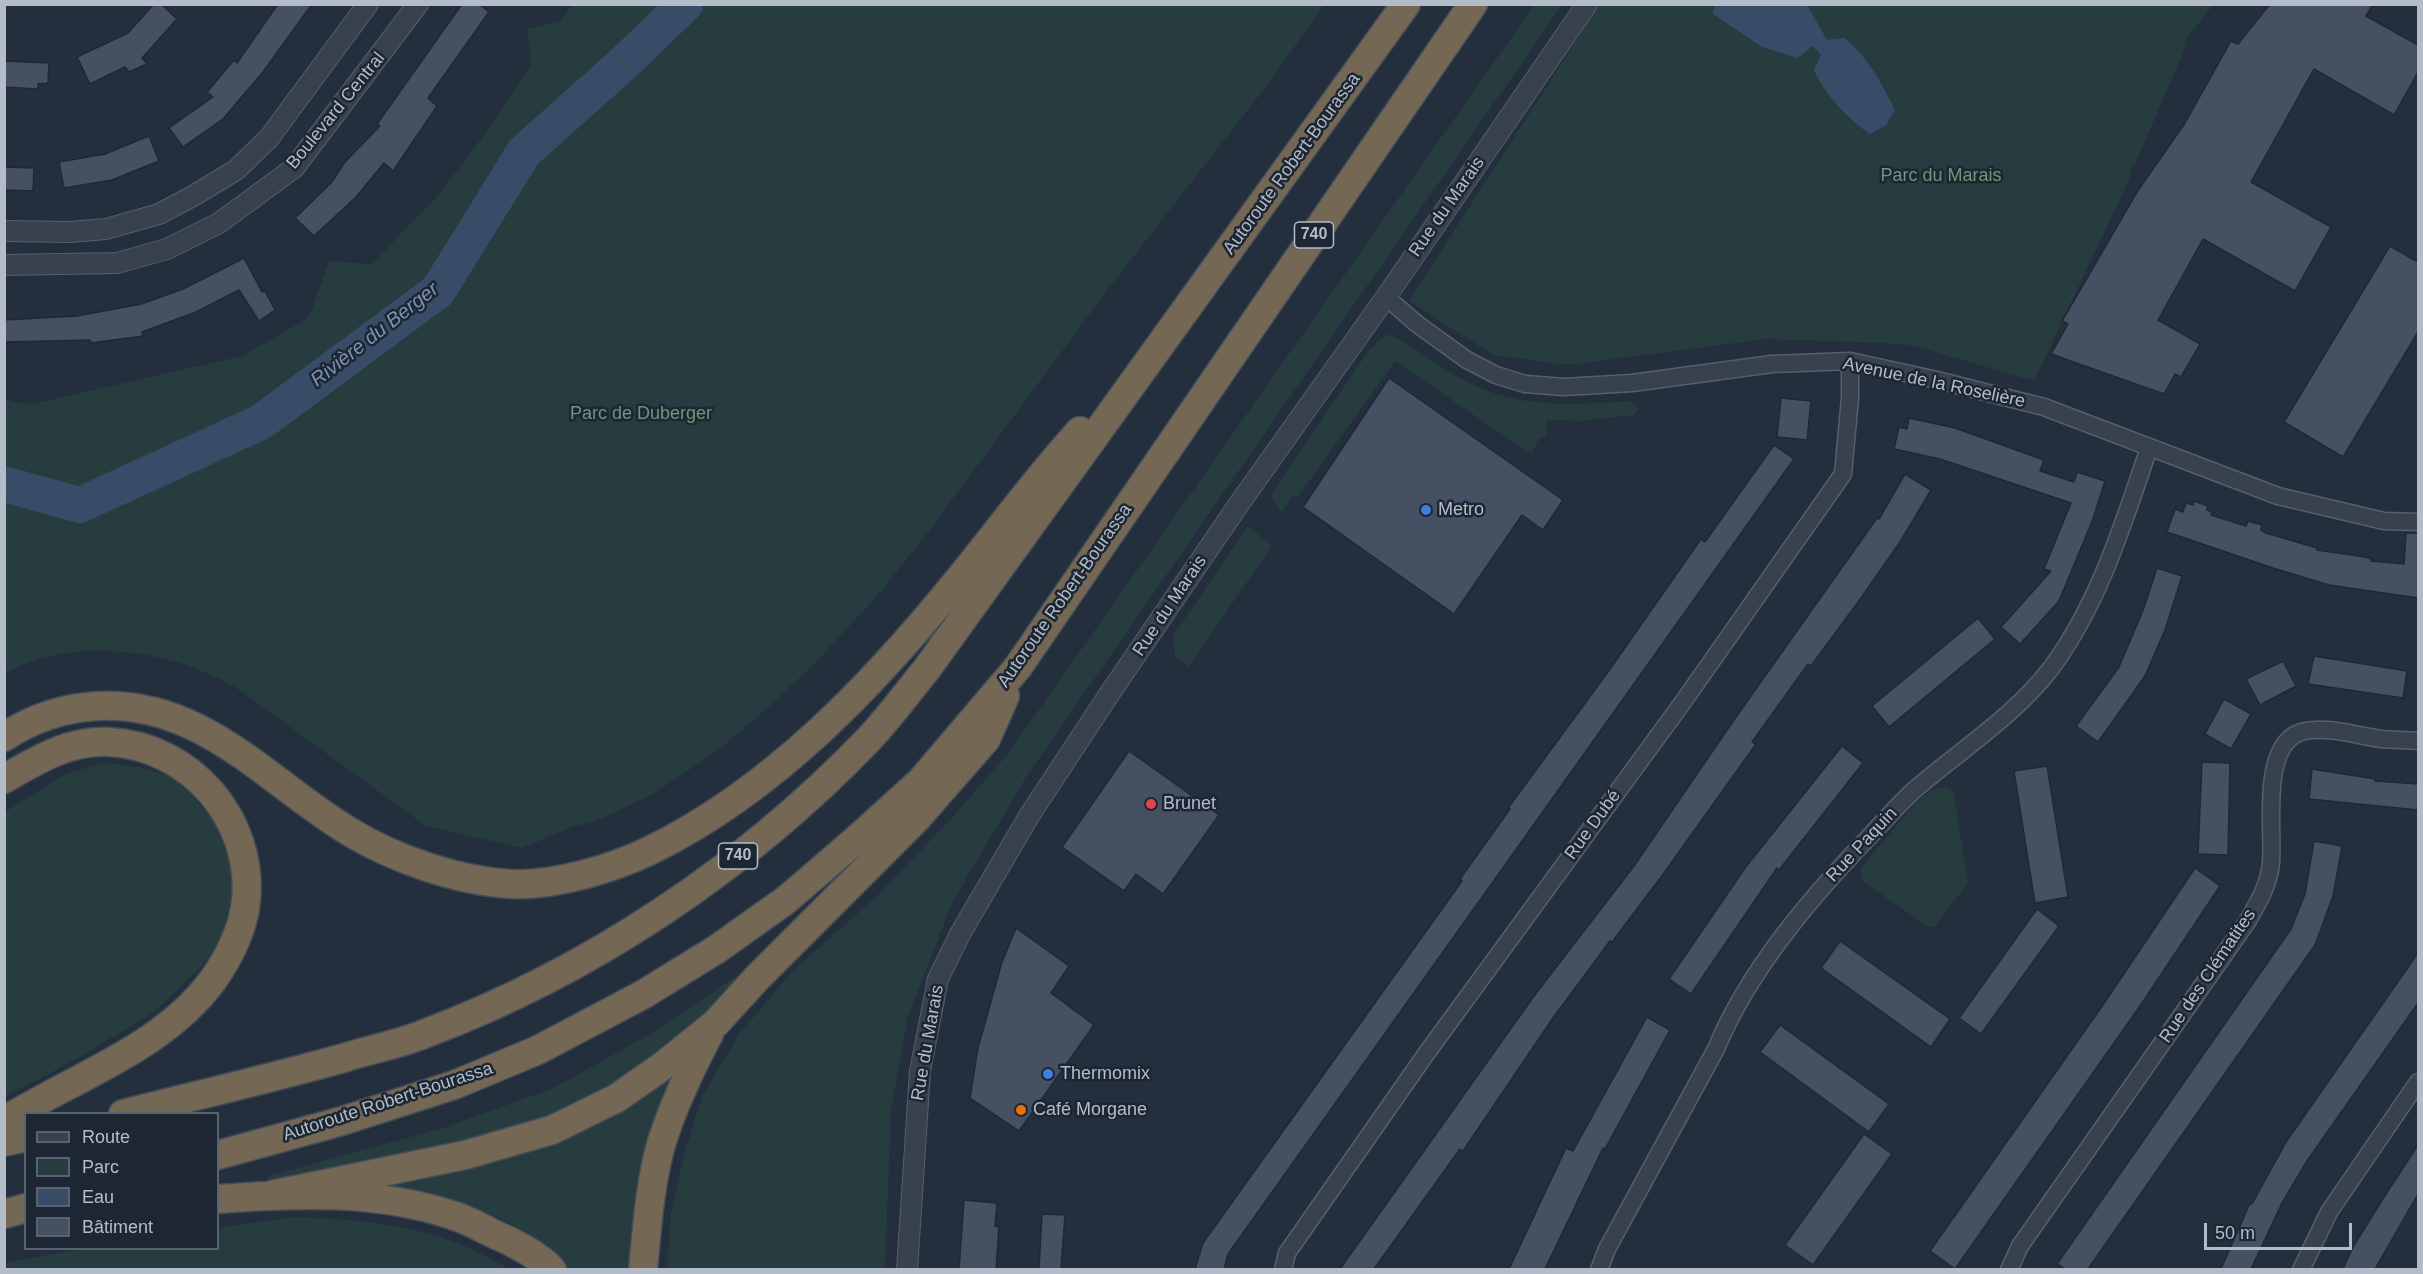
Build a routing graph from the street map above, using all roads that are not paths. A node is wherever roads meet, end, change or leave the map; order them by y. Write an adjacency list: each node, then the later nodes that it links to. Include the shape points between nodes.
1 (368, 4): 6 (street, Boulevard Central, via 269,138 236,170 159,214 106,229)
2 (418, 4): 7 (street, Boulevard Central, via 294,168 219,223 167,249 117,263)
3 (1406, 4): 9 (highway, Autoroute Robert-Bourassa / 740)
4 (1473, 4): 13 (highway, Autoroute Robert-Bourassa / 740)
5 (1587, 4): 8 (street, Rue du Marais)
6 (4, 231)
7 (4, 265)
8 (1386, 297): 10 (street, Avenue de la Roselière, via 1467,360 1525,384 1564,387 1632,383 1772,364); 31 (street, Rue du Marais, via 1066,759 994,873 938,979 920,1071)
9 (1165, 339): 14 (highway, via 1051,462 910,638 862,690 804,745 740,795 650,850 610,867 554,880 512,884 446,873 397,857 348,831 196,726 156,710 115,705 72,707 23,725); 19 (highway, Autoroute Robert-Bourassa / 740, via 926,670 870,738 800,805 734,860 609,946 523,992 423,1035 294,1072)
10 (1850, 361): 11 (street, Avenue de la Roselière, via 2044,407); 32 (street, Rue Dubé, via 1843,474 1683,702 1426,1054 1287,1253)
11 (2149, 448): 12 (street, Avenue de la Roselière, via 2278,496 2384,520); 33 (street, Rue Paquin, via 2109,564 2084,617 2050,668 2016,705 1912,792 1832,875 1794,921 1729,1016 1716,1049)
12 (2418, 522)
13 (1018, 667): 17 (highway, via 986,740 909,826); 23 (highway, Autoroute Robert-Bourassa / 740, via 921,781 857,839 786,900 644,994 538,1050 454,1084 342,1121)
14 (4, 737)
15 (2418, 741): 34 (street, Rue des Clématites, via 2329,730 2303,731 2283,744 2273,769 2271,865 2263,894 2020,1246)
16 (4, 780): 20 (highway, via 46,755 83,744 109,741 166,756 188,769 223,806 235,827 246,873 246,902 230,953 212,981 182,1013 127,1053)
17 (716, 1023): 24 (highway, via 617,1098 552,1130 465,1155); 30 (highway, via 692,1066 662,1141 648,1212)
18 (2418, 1082): 35 (street, via 2329,1212)
19 (127, 1112)
20 (4, 1121)
21 (24, 1137): 22 (highway)
22 (4, 1142)
23 (219, 1155)
24 (271, 1195): 25 (highway); 29 (highway, via 346,1195 399,1201 454,1215 506,1240)
25 (219, 1199)
26 (24, 1209): 27 (highway)
27 (4, 1215): 28 (highway)
28 (24, 1215)
29 (552, 1269)
30 (643, 1269)
31 (907, 1269)
32 (1283, 1269)
33 (1599, 1269)
34 (2009, 1269)
35 (2301, 1269)

